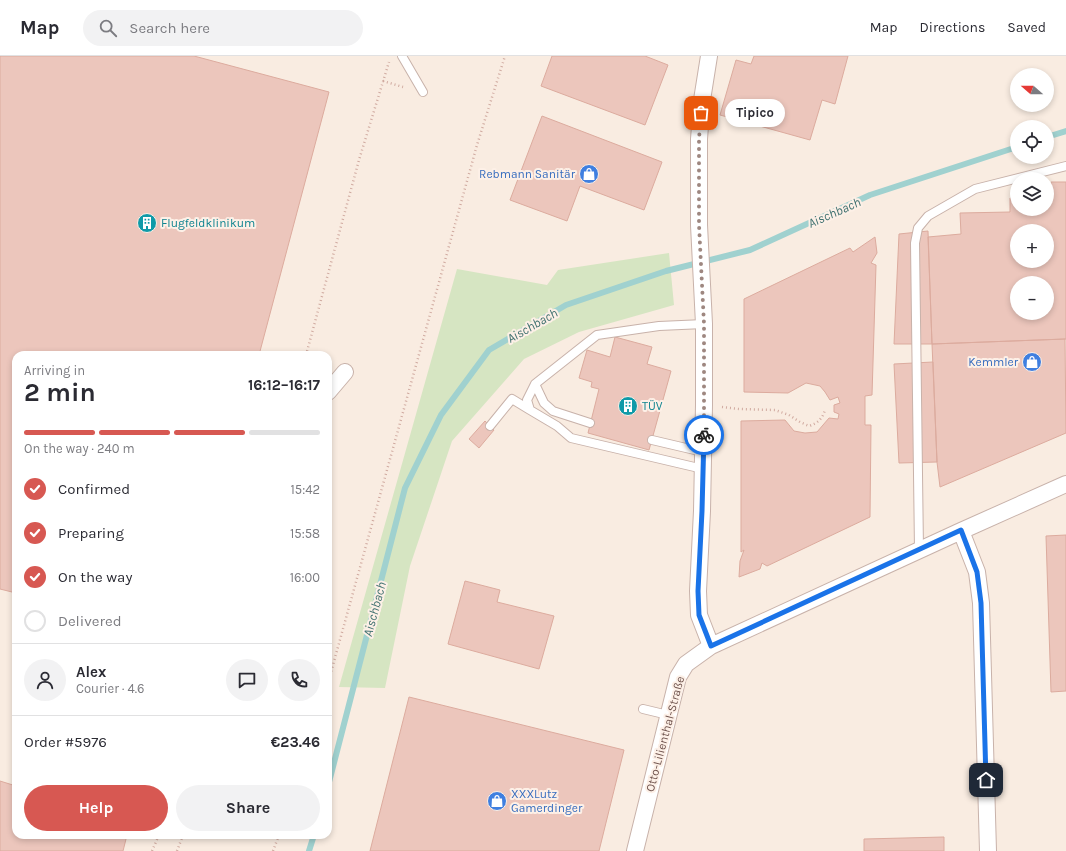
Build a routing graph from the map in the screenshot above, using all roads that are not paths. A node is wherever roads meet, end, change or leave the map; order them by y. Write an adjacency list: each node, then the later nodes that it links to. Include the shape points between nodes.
1 (402, 56): 2 (lane, via 423,92)
2 (406, 56)
3 (709, 56): 5 (street, via 699,139 699,225)
4 (1066, 166): 17 (lane, via 975,189 928,216 918,228 915,251)
5 (704, 324): 7 (lane, via 659,326 597,335); 13 (street)
6 (345, 372): 8 (street)
7 (534, 384): 9 (lane, via 527,400); 10 (lane, via 544,403 554,411)
8 (332, 387)
9 (530, 410): 11 (lane, via 512,399); 14 (lane, via 557,426 571,438)
10 (590, 423)
11 (490, 426)
12 (652, 440): 13 (lane)
13 (704, 452): 14 (street)
14 (703, 469): 18 (street, via 699,615)
15 (1066, 484): 16 (street, Otto-Lilienthal-Straße)
16 (961, 530): 17 (street, Otto-Lilienthal-Straße); 22 (street, via 977,572 981,603)
17 (919, 550): 18 (street, Otto-Lilienthal-Straße)
18 (711, 646): 20 (street, Otto-Lilienthal-Straße, via 686,664 678,677)
19 (643, 709): 20 (lane)
20 (668, 715): 21 (street, Otto-Lilienthal-Straße)
21 (635, 851)
22 (988, 851)

